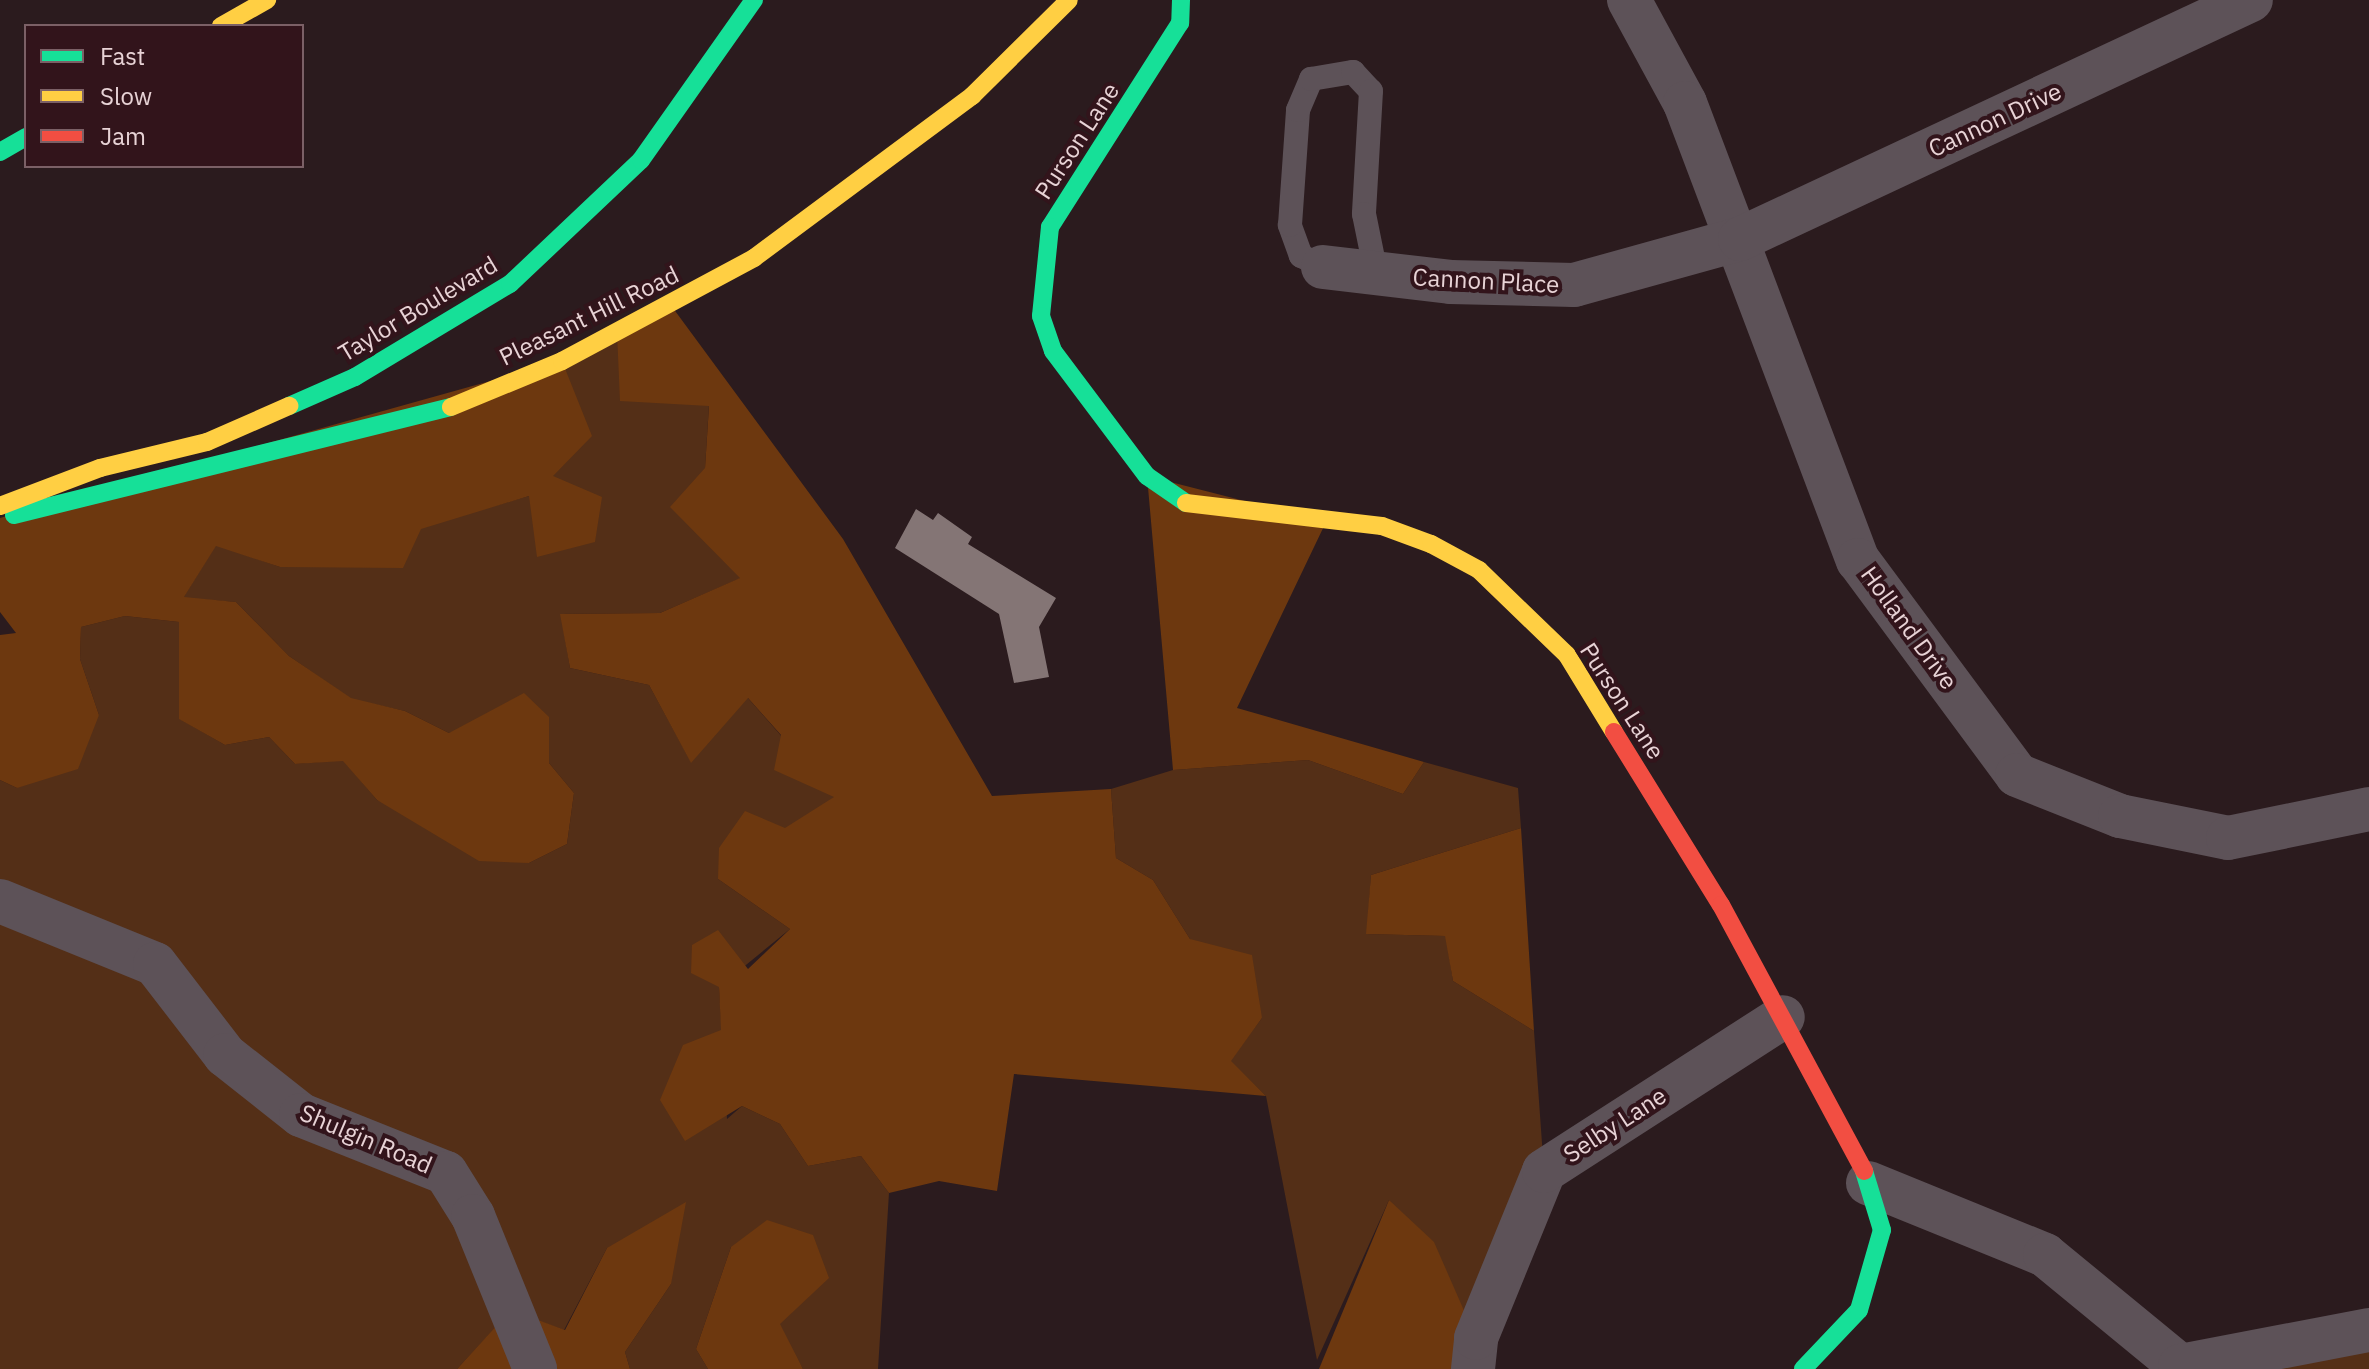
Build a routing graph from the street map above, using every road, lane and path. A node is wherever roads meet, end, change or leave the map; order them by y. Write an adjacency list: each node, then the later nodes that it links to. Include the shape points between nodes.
1 (267, 0): 7 (main road)
2 (754, 0): 13 (main road, Taylor Boulevard, via 641,160 510,284 355,377 207,442 100,468)
3 (1069, 0): 14 (main road, Pleasant Hill Road, via 972,96 754,258 562,361 417,421)
4 (1181, 0): 17 (main road, Purson Lane, via 1180,23 1050,227 1041,316 1053,351 1147,476 1189,505 1382,526 1479,570 1567,655)
5 (1629, 0): 10 (street, Holland Drive, via 1685,103)
6 (2251, 0): 10 (street, Cannon Drive)
7 (225, 24)
8 (24, 138): 9 (main road)
9 (0, 152)
10 (1740, 239): 12 (street, Cannon Place, via 1574,285); 15 (street, Holland Drive, via 1858,560 2017,775 2120,816 2228,838)
11 (1323, 267): 12 (street, Cannon Place); 12 (lane, via 1301,256 1290,225 1298,110 1311,79 1353,72 1371,91 1364,214)
12 (1376, 273)
13 (0, 506)
14 (0, 518)
15 (2369, 809)
16 (0, 901): 20 (street, Shulgin Road, via 155,964 225,1055 301,1115 446,1173 473,1216)
17 (1783, 1017): 18 (main road, Purson Lane); 21 (street, Selby Lane, via 1544,1171 1476,1338)
18 (1868, 1183): 19 (street, via 2045,1255 2180,1366); 22 (main road, Purson Lane, via 1882,1230 1859,1310)
19 (2369, 1330)
20 (535, 1369)
21 (1473, 1369)
22 (1803, 1369)

